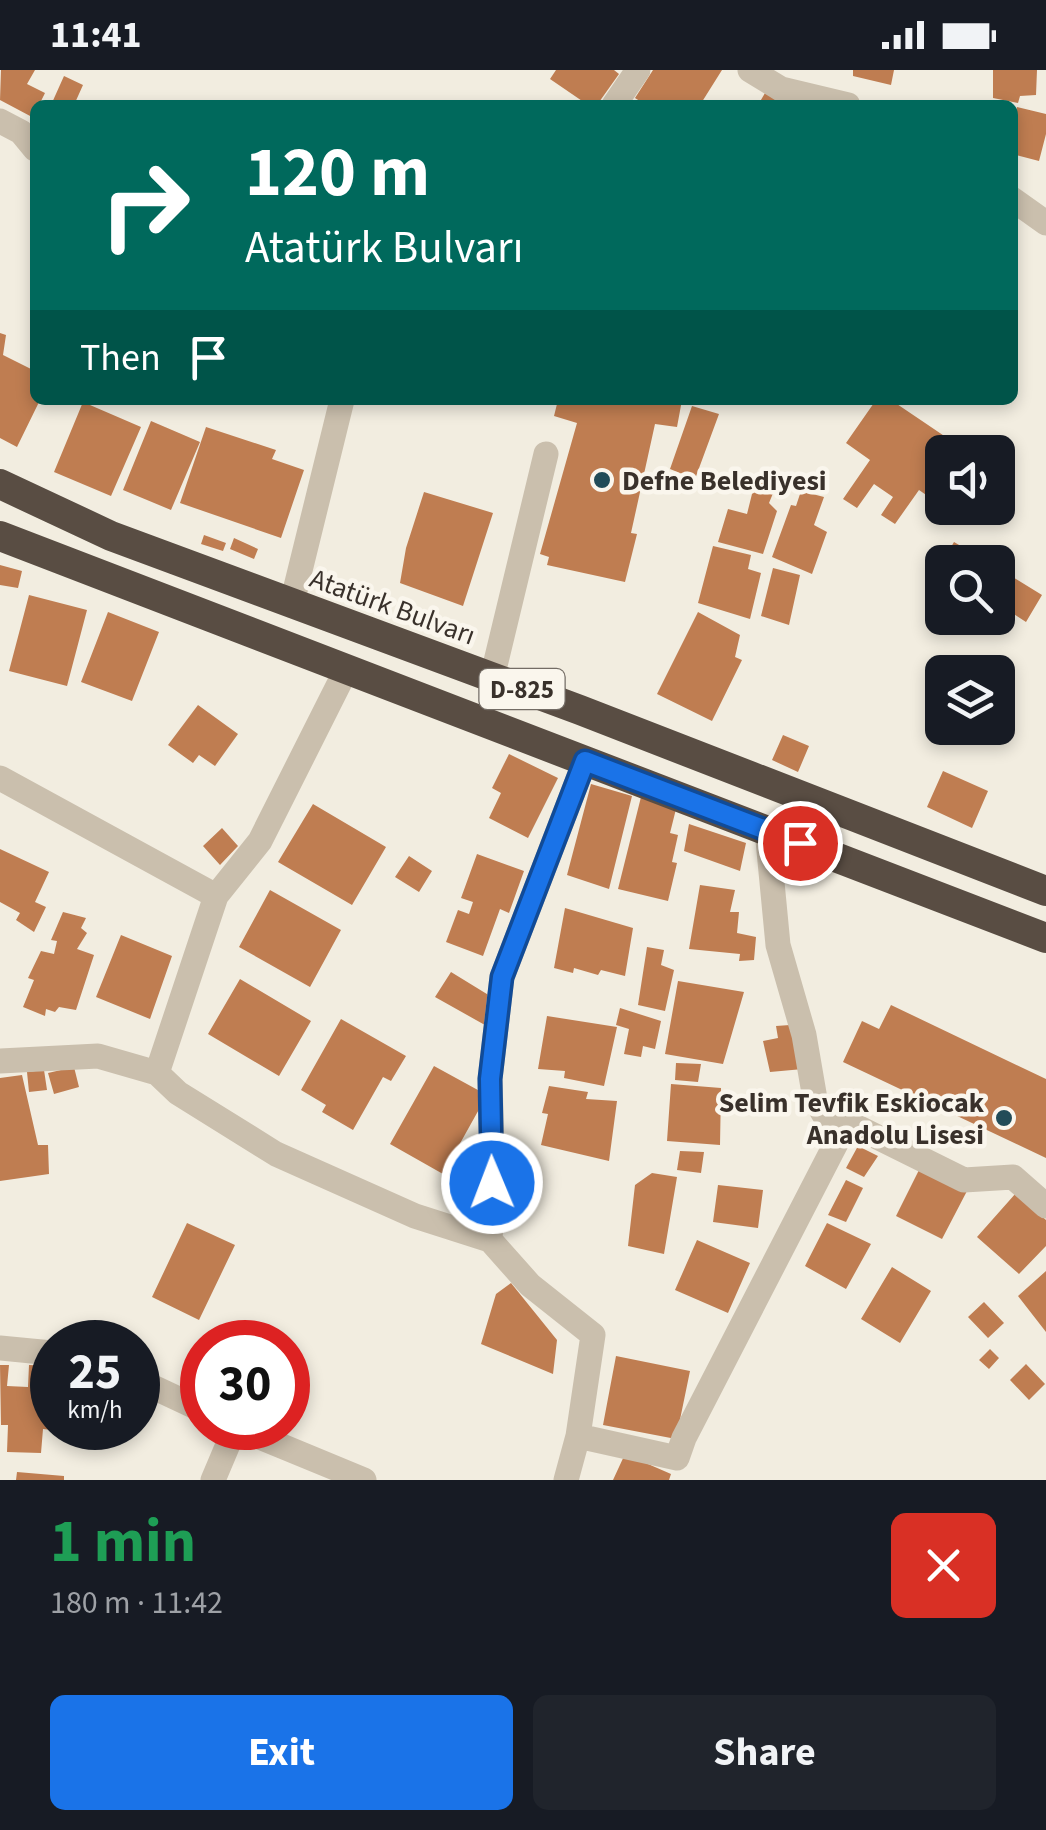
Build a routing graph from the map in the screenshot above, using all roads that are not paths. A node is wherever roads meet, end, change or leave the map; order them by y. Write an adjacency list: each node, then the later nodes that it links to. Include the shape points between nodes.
1 (638, 70): 3 (street)
2 (750, 70): 4 (street, via 781,89)
3 (617, 100)
4 (827, 100)
5 (0, 120): 6 (street)
6 (30, 143)
7 (1018, 202): 8 (street)
8 (1046, 223)
9 (341, 405): 13 (street)
10 (546, 454): 15 (street)
11 (0, 484): 13 (highway, Atatürk Bulvarı / D-825, via 111,536)
12 (0, 536): 14 (highway, D-825)
13 (292, 603): 15 (highway, Atatürk Bulvarı / D-825)
14 (346, 670): 16 (highway, D-825); 20 (street, via 260,841)
15 (492, 678): 19 (highway, Atatürk Bulvarı / D-825)
16 (585, 761): 18 (highway, D-825); 26 (street, via 502,977 490,1079)
17 (0, 778): 20 (street)
18 (767, 830): 21 (highway, D-825); 24 (street, via 778,945 815,1099 826,1118)
19 (1046, 891)
20 (216, 896): 23 (street)
21 (1046, 938)
22 (0, 1061): 23 (street, via 98,1056)
23 (157, 1073): 26 (street, via 178,1094 276,1154 415,1216)
24 (847, 1122): 25 (street, via 964,1180 1013,1177); 29 (street, via 677,1458)
25 (1046, 1206)
26 (490, 1240): 29 (street, via 530,1286 593,1334)
27 (0, 1348): 28 (street)
28 (30, 1351)
29 (578, 1436): 34 (street)
30 (226, 1450): 32 (street)
31 (290, 1450): 33 (street)
32 (213, 1480)
33 (364, 1480)
34 (566, 1480)

